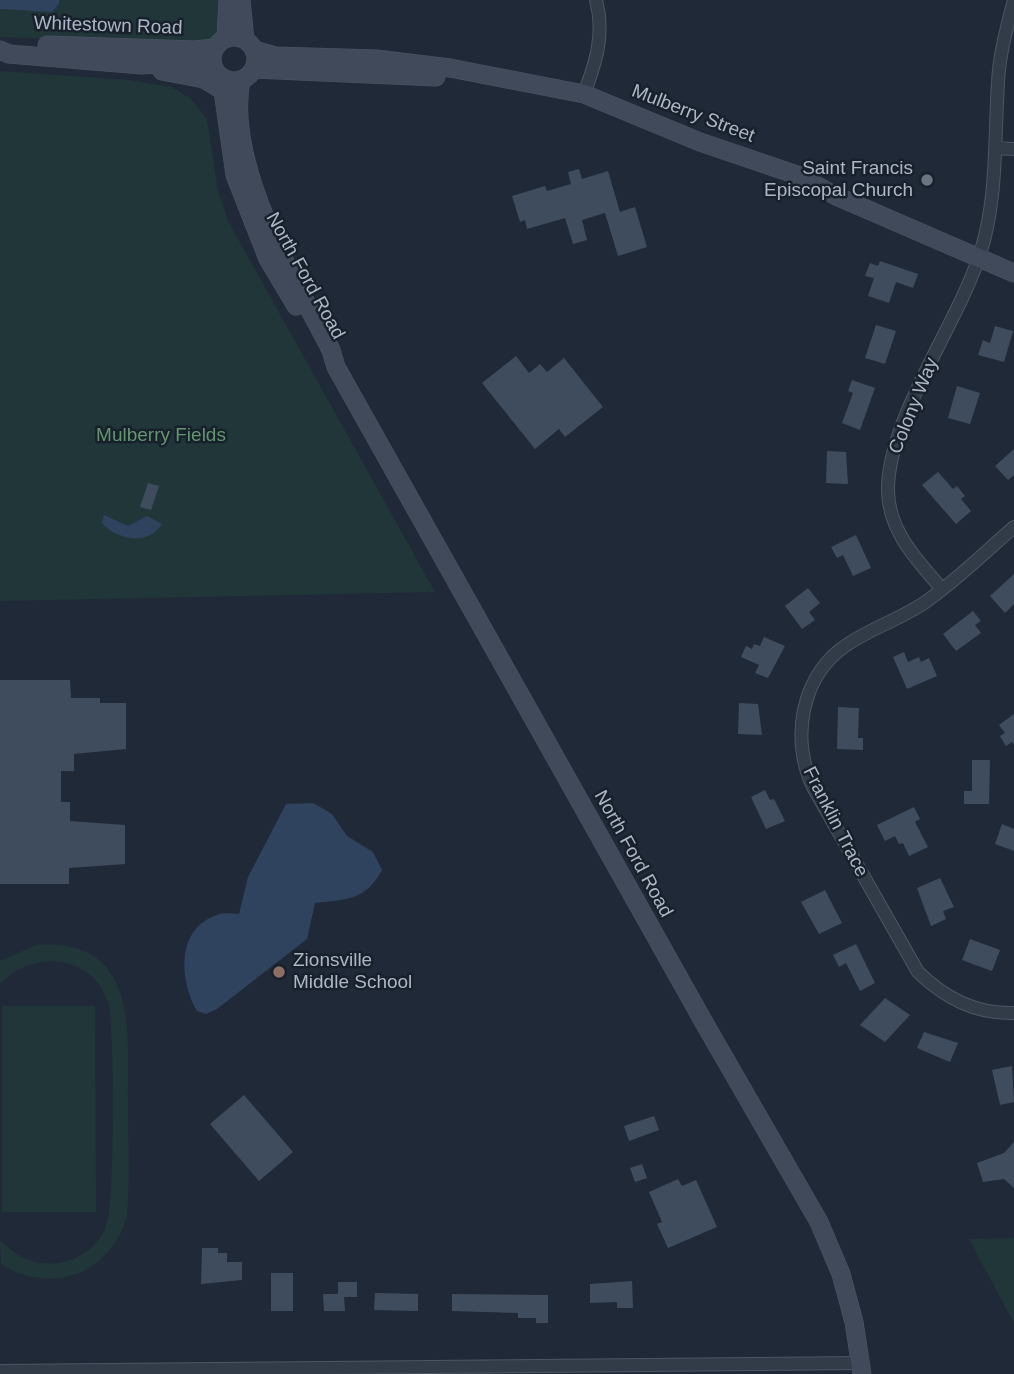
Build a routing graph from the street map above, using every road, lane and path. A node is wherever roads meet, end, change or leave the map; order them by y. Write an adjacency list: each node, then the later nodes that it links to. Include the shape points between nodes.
1 (228, 0): 5 (main road, North Ford Road)
2 (241, 0): 6 (main road, North Ford Road)
3 (596, 0): 12 (street, via 601,35)
4 (1014, 0): 13 (street, Colony Way, via 999,67)
5 (220, 43): 6 (main road, Whitestown Road); 7 (main road, Whitestown Road); 11 (main road, North Ford Road)
6 (250, 45): 9 (main road, North Ford Road); 10 (main road, Mulberry Street, via 275,56 376,59)
7 (0, 48): 8 (main road, Whitestown Road, via 9,54)
8 (142, 65): 11 (main road, Whitestown Road); 11 (main road, Whitestown Road, via 188,62)
9 (248, 75): 10 (main road, Mulberry Street); 11 (main road, Mulberry Street); 17 (main road, North Ford Road, via 238,100 253,182 269,228)
10 (505, 78): 12 (main road, Mulberry Street)
11 (220, 79): 17 (main road, North Ford Road, via 235,175 248,215 268,260 323,354)
12 (584, 94): 15 (main road, Mulberry Street, via 700,142 797,175)
13 (997, 148): 14 (street); 15 (street, Colony Way, via 992,201)
14 (1014, 149)
15 (979, 257): 16 (main road, Mulberry Street); 19 (street, Colony Way, via 902,427 889,470 890,508 900,537)
16 (1014, 273)
17 (336, 367): 21 (main road, North Ford Road, via 692,1003 806,1197 841,1274)
18 (1014, 527): 19 (street, Franklin Trace)
19 (942, 589): 20 (street, Franklin Trace, via 834,656 804,705 803,760 813,787 918,972 944,994 971,1007)
20 (1014, 1013)
21 (862, 1369): 22 (street)
22 (0, 1371)

